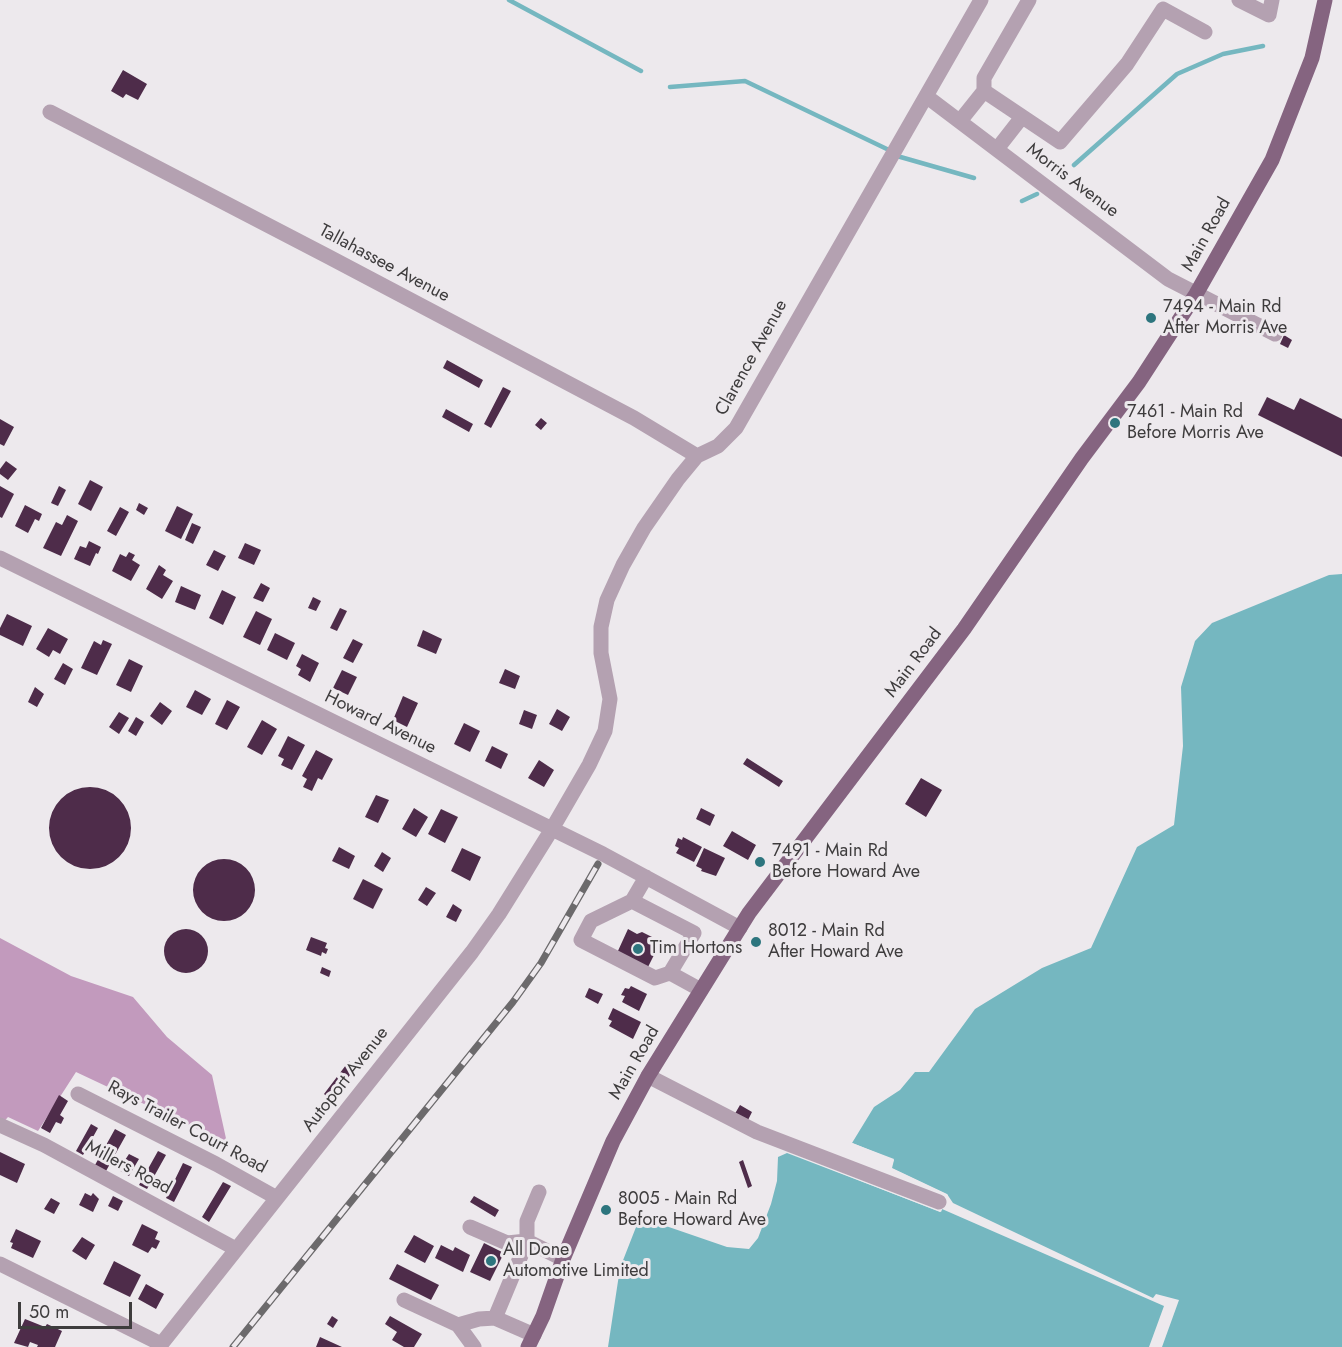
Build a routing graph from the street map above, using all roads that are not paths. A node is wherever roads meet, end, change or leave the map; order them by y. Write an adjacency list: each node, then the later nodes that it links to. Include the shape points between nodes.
1 (981, 0): 9 (street, Clarence Avenue)
2 (1029, 0): 8 (street, via 984,78)
3 (1239, 0): 4 (street, via 1269,15)
4 (1272, 0)
5 (1325, 0): 14 (main road, Main Road, via 1312,58 1272,160)
6 (1164, 4): 7 (street); 11 (street, via 1127,64 1060,142)
7 (1205, 32)
8 (984, 91): 11 (street); 12 (street)
9 (926, 96): 12 (street, Morris Avenue); 16 (street, Clarence Avenue, via 736,428 718,447)
10 (50, 112): 16 (street, Tallahassee Avenue, via 634,418)
11 (1022, 117): 13 (street)
12 (960, 121): 13 (street, Morris Avenue)
13 (997, 149): 14 (street, Morris Avenue, via 1168,279)
14 (1196, 294): 15 (street, Morris Avenue); 21 (main road, Main Road, via 964,629)
15 (1275, 334)
16 (697, 456): 18 (street, Clarence Avenue, via 644,528 607,600 600,635 610,699 605,731)
17 (0, 558): 18 (street, Howard Avenue)
18 (552, 829): 19 (street, Howard Avenue); 28 (street, Autoport Avenue, via 472,952)
19 (646, 877): 20 (street); 21 (street, Howard Avenue)
20 (632, 901): 22 (street, via 694,933); 22 (street, via 591,921 581,940 655,978)
21 (740, 928): 23 (main road, Main Road)
22 (670, 973): 23 (street)
23 (701, 990): 24 (main road, Main Road)
24 (648, 1076): 29 (street, via 757,1132); 33 (main road, Main Road, via 613,1141)
25 (78, 1094): 28 (street, Rays Trailer Court Road)
26 (0, 1125): 32 (street, Millers Road)
27 (539, 1192): 31 (street, via 527,1221)
28 (277, 1198): 32 (street, Autoport Avenue)
29 (939, 1202)
30 (470, 1227): 31 (street, via 507,1243)
31 (526, 1241): 33 (street); 36 (street)
32 (236, 1249): 39 (street, Autoport Avenue)
33 (563, 1259): 38 (main road, Main Road)
34 (0, 1264): 39 (street)
35 (404, 1300): 37 (street)
36 (495, 1318): 37 (street); 38 (street)
37 (459, 1325): 40 (street)
38 (531, 1341)
39 (160, 1346)
40 (474, 1347)

